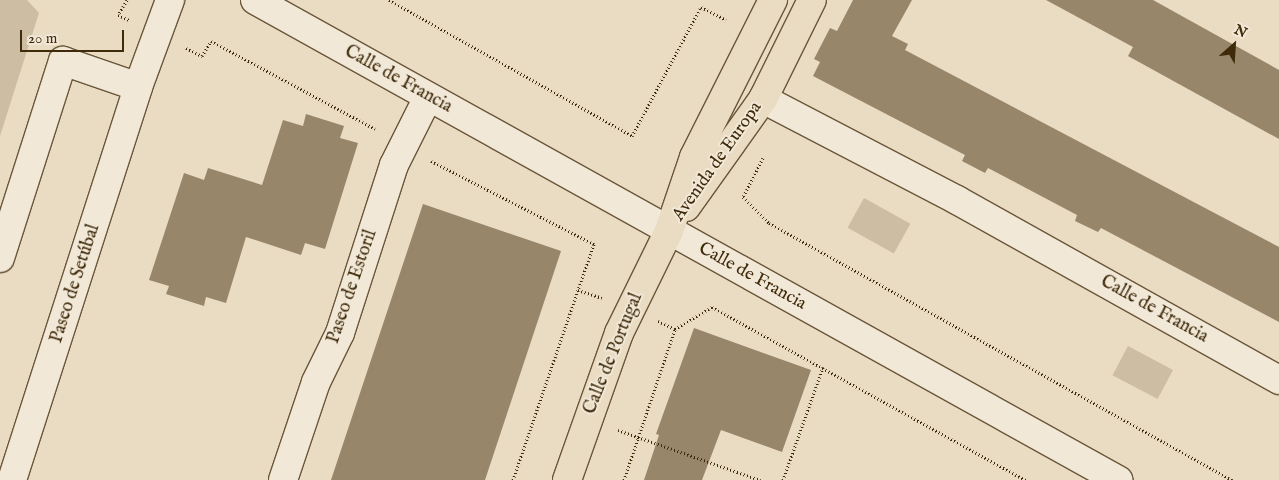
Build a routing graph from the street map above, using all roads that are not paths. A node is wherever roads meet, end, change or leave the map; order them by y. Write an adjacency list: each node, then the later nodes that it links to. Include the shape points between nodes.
1 (170, 0): 5 (street, Paseo de Setúbal)
2 (255, 0): 6 (street, Calle de Francia)
3 (773, 0): 8 (main road, Avenida de Europa, via 694,157)
4 (812, 0): 7 (main road, Avenida de Europa)
5 (138, 87): 9 (street, via 64,61); 11 (street, Paseo de Setúbal)
6 (428, 97): 8 (street, Calle de Francia); 12 (street, Paseo de Estoril, via 394,166 340,333 316,382)
7 (763, 99): 8 (main road, Avenida de Europa); 10 (street, Calle de Francia, via 957,200)
8 (669, 231): 13 (main road, Calle de Portugal, via 630,308); 14 (street, Calle de Francia)
9 (0, 258)
10 (1279, 380)
11 (12, 480)
12 (283, 480)
13 (567, 480)
14 (1118, 480)

